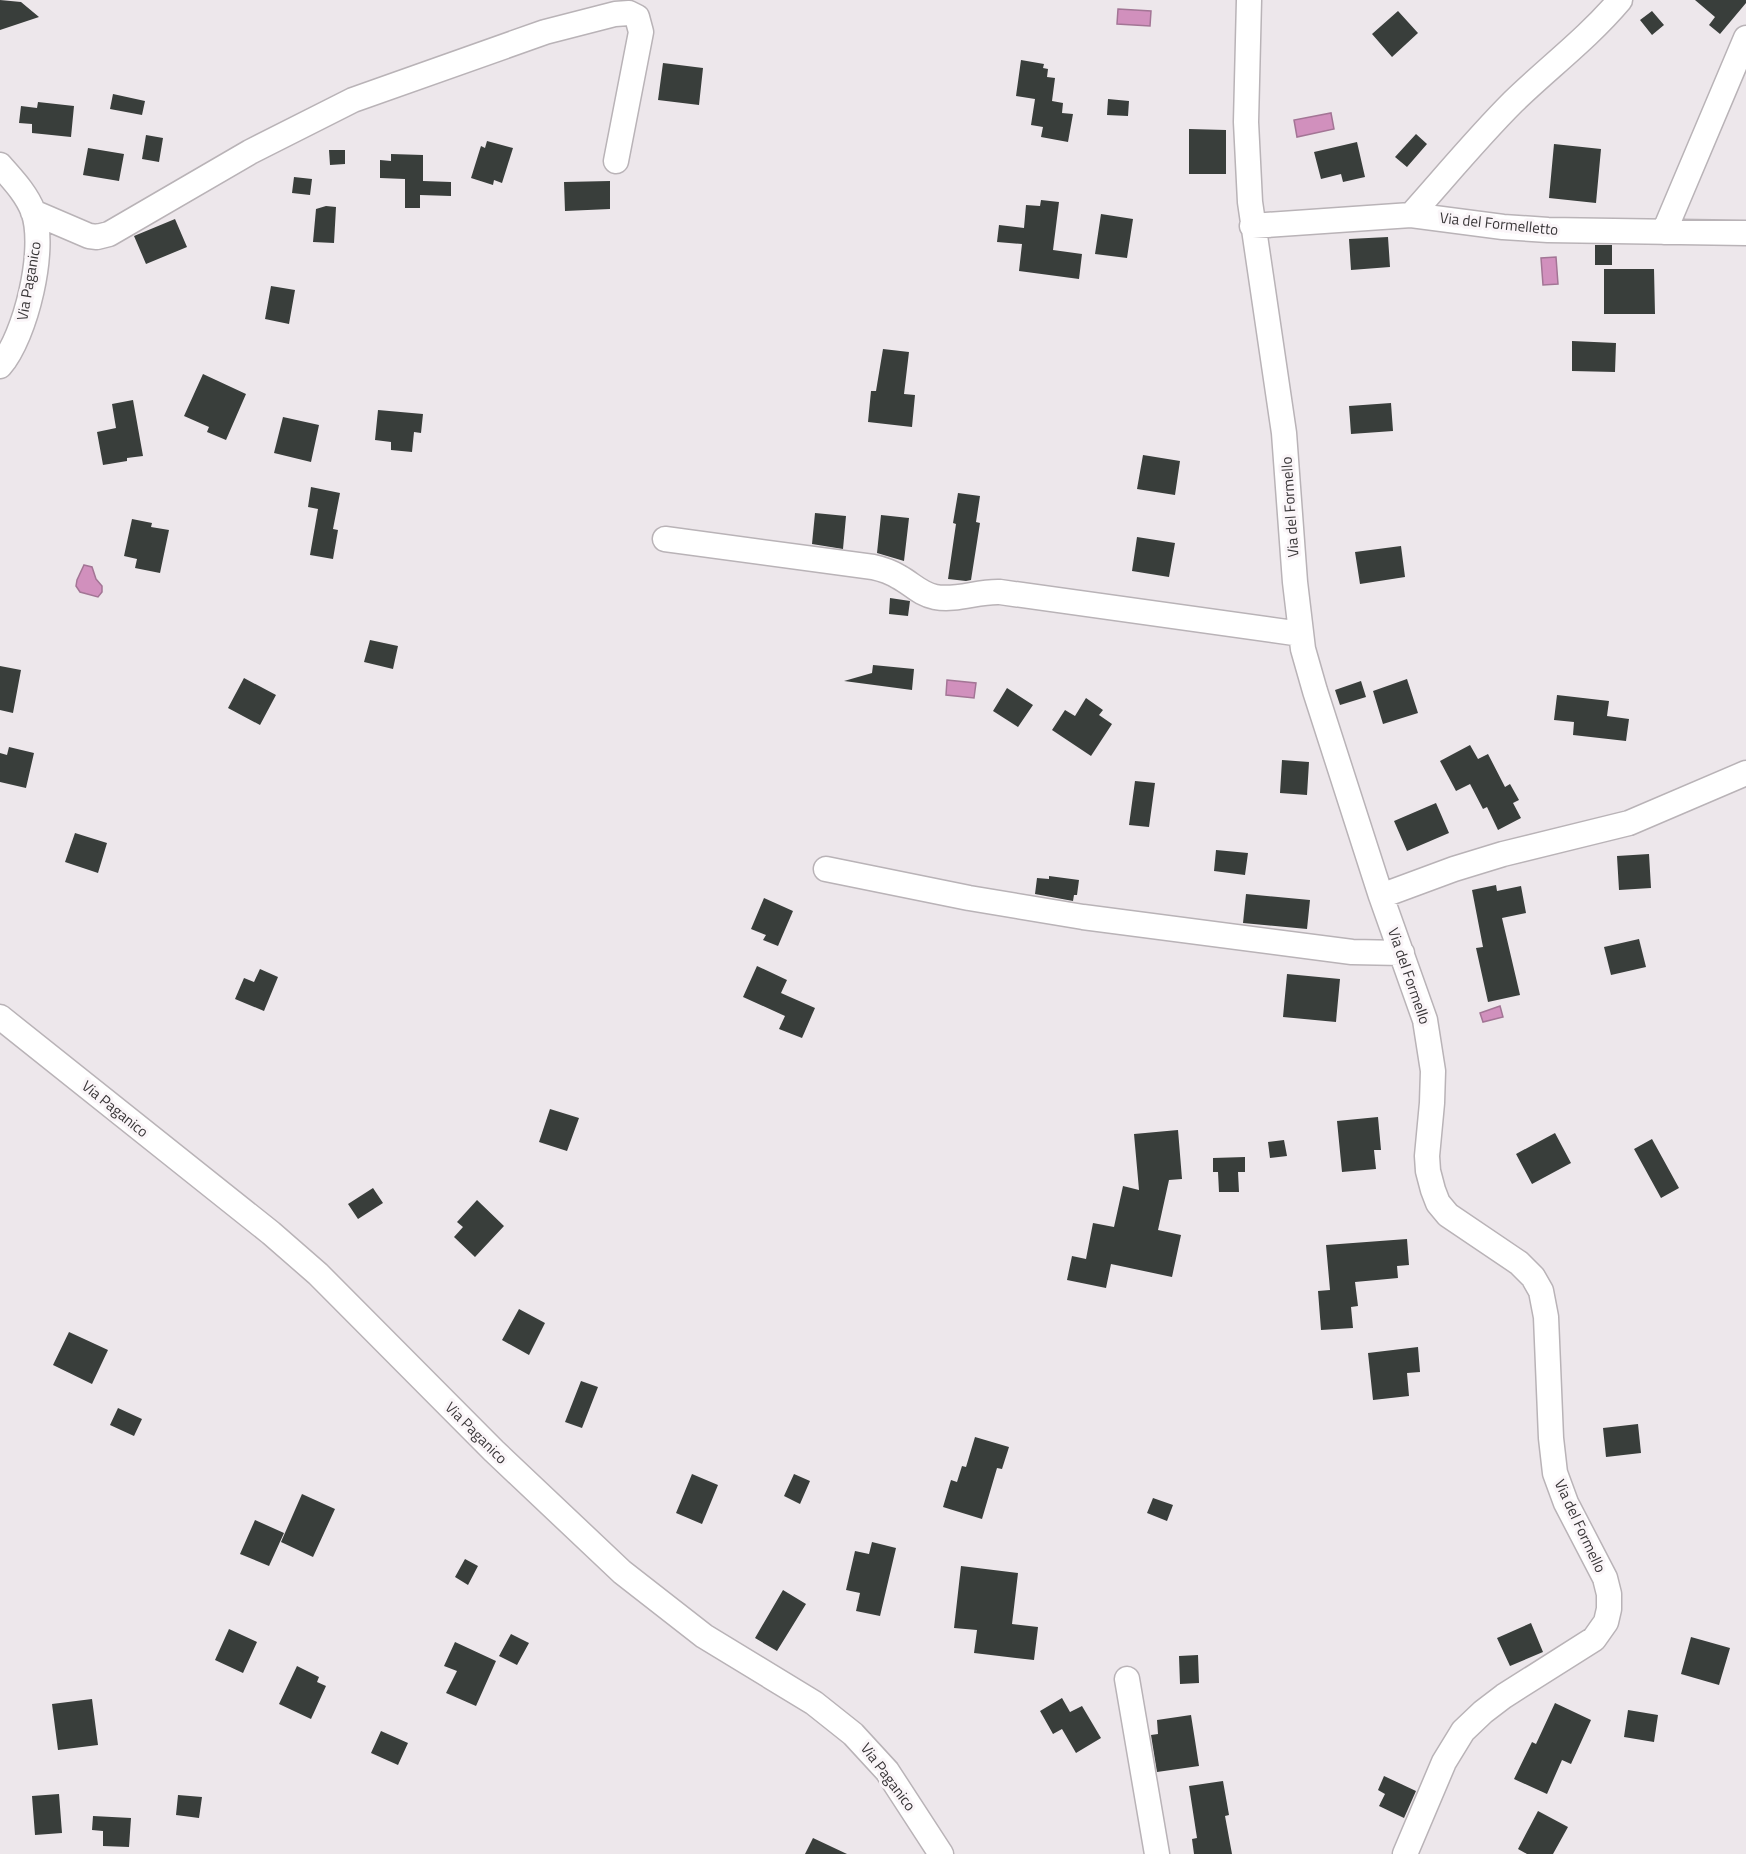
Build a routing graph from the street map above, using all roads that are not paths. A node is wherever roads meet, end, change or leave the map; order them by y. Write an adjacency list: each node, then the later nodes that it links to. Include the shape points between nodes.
1 (1249, 0): 8 (street, Via del Formello, via 1246,122)
2 (1620, 0): 7 (street, via 1585,38 1495,120)
3 (1746, 38): 9 (street)
4 (616, 161): 6 (street, via 641,32 637,17 629,13 545,32 345,104 250,152 109,234 89,236)
5 (0, 165): 6 (street, Via Paganico)
6 (33, 212): 11 (street, Via Paganico, via 37,249 28,303 15,343)
7 (1411, 215): 8 (street, Via del Formelletto); 9 (street, Via del Formelletto, via 1519,229)
8 (1252, 226): 13 (street, Via del Formello, via 1284,433)
9 (1664, 232): 10 (street, Via del Formelletto)
10 (1746, 233)
11 (0, 366)
12 (665, 539): 13 (street, via 873,567 891,572 934,596 1000,592)
13 (1300, 634): 16 (street, Via del Formello)
14 (1746, 773): 16 (street, via 1629,823 1495,856)
15 (826, 869): 17 (street, via 1083,917 1352,952)
16 (1381, 896): 17 (street, Via del Formello)
17 (1402, 954): 22 (street, Via del Formello, via 1422,1007 1432,1056 1427,1156 1431,1184 1448,1215 1519,1263 1541,1291 1555,1473 1605,1578 1609,1601 1606,1622 1594,1639 1504,1696 1463,1731 1444,1762)
18 (0, 1017): 20 (street, Via Paganico, via 301,1258 494,1451 622,1572 704,1636 814,1703 854,1734 887,1772)
19 (1127, 1678): 21 (street)
20 (941, 1854)
21 (1157, 1854)
22 (1405, 1854)

